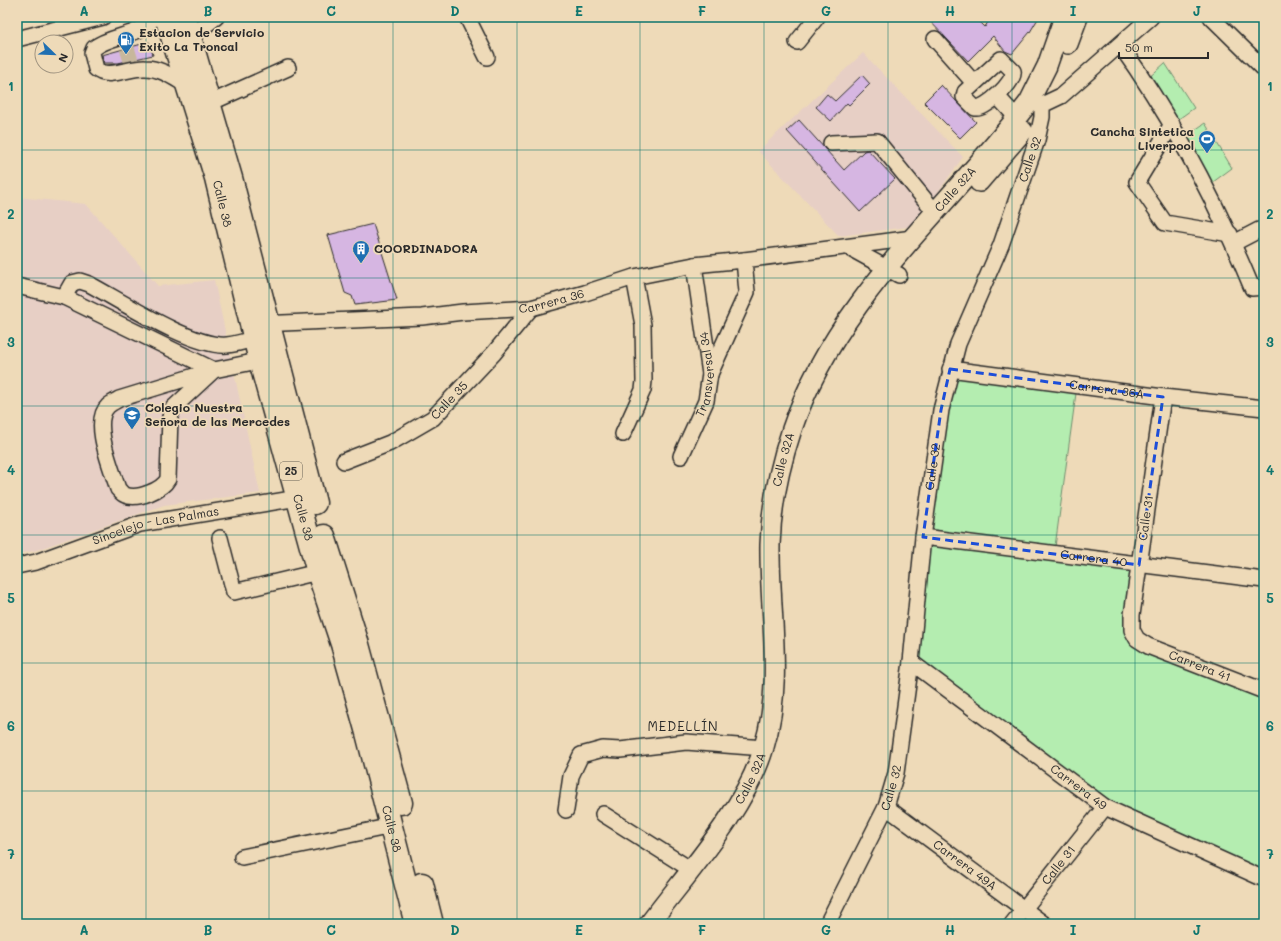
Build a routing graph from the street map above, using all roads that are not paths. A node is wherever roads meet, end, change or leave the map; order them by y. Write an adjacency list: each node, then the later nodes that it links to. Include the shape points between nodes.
1 (103, 17): 12 (street)
2 (154, 17): 21 (street, via 150,24 142,29 128,54 144,68 155,69)
3 (166, 17): 21 (highway, Calle 38 / 25)
4 (216, 17): 11 (street)
5 (467, 17): 17 (street)
6 (817, 17): 14 (street)
7 (1064, 17): 15 (main road)
8 (1078, 17): 24 (main road, Calle 32, via 1059,70)
9 (1152, 17): 16 (street)
10 (1211, 17): 19 (street)
11 (187, 27): 23 (highway, Calle 38 / 25)
12 (17, 39)
13 (935, 39): 20 (street)
14 (797, 42)
15 (1055, 44): 24 (main road, via 1043,89); 25 (main road, Calle 32A, via 1036,90)
16 (1120, 46): 24 (street, via 1061,96); 26 (street)
17 (487, 57)
18 (288, 68): 23 (street)
19 (1264, 69)
20 (974, 83): 22 (street, via 965,92 964,97 975,108 983,108); 22 (street, via 997,60 1004,60 1014,74)
21 (188, 86): 43 (highway, Calle 38 / 25)
22 (997, 96): 25 (street)
23 (210, 103): 43 (highway, Calle 38 / 25, via 231,178)
24 (1042, 105): 28 (main road); 37 (main road, Calle 32A, via 1004,153); 46 (street, Calle 32, via 1037,140 1001,245 958,344)
25 (1017, 118): 28 (main road, Calle 32A)
26 (1172, 124): 32 (street); 32 (street, via 1137,182 1165,223)
27 (831, 143): 29 (street, via 877,141)
28 (994, 144): 29 (main road, Calle 32A)
29 (935, 212): 31 (main road, Calle 32A)
30 (1264, 231): 32 (street, via 1259,230)
31 (913, 238): 33 (street, Carrera 36); 37 (main road, Calle 32A)
32 (1232, 238): 40 (street, via 1252,288)
33 (878, 243): 34 (street, Carrera 36); 37 (street, via 874,252)
34 (848, 248): 35 (street, Carrera 36); 37 (street)
35 (744, 260): 36 (street, Carrera 36); 48 (street, via 747,292)
36 (694, 265): 38 (street, Carrera 36); 48 (street, Transversal 34)
37 (887, 268): 66 (main road, Calle 32A, via 852,312 822,361 801,404 782,463 770,544 774,671 773,700); 79 (main road, Calle 32A, via 830,371 813,410 794,466 784,516 782,544 786,673 785,701 775,752 752,804)
38 (634, 277): 42 (street, Carrera 36); 53 (street, via 643,325 644,381 643,390)
39 (17, 286): 41 (street)
40 (1264, 287)
41 (64, 297): 44 (street, via 72,283 80,281 182,333); 47 (street)
42 (531, 308): 43 (street, Carrera 36); 55 (street, Calle 35, via 494,353 433,418 390,443)
43 (262, 330): 44 (street, Carrera 36, via 228,345); 45 (highway, Calle 38 / 25)
44 (210, 344): 47 (street)
45 (269, 359): 47 (street); 56 (highway, Calle 38 / 25); 77 (highway, Calle 38 / 25, via 357,641)
46 (950, 369): 50 (street, Carrera 36A); 58 (street, Calle 32, via 941,410)
47 (214, 370): 49 (street); 51 (street)
48 (710, 374): 54 (street, Transversal 34, via 706,400)
49 (162, 386): 51 (street); 51 (street, via 119,399 108,406 102,416 100,428 118,489 124,495 133,497 157,490 164,486 168,479 170,417)
50 (1163, 397): 52 (street, Carrera 36A); 59 (street, Calle 31)
51 (173, 408)
52 (1264, 408)
53 (622, 434)
54 (681, 456)
55 (344, 461)
56 (298, 498): 60 (street, Sincelejo - Las Palmas, via 140,524 36,562); 61 (highway, Calle 38 / 25)
57 (220, 538): 61 (street, via 234,592)
58 (923, 538): 59 (street, Carrera 40); 64 (street, Calle 32)
59 (1139, 565): 62 (street, Carrera 40); 63 (street, Calle 31, via 1132,615 1132,630)
60 (17, 566)
61 (318, 572): 71 (highway, Calle 38 / 25, via 342,644)
62 (1264, 580)
63 (1137, 639): 65 (street, Carrera 41, via 1163,653)
64 (911, 662): 67 (street, Calle 32, via 896,774); 68 (street, Carrera 49)
65 (1264, 691)
66 (764, 748): 69 (street, via 686,742 620,750 603,749 581,755 571,776); 73 (main road, Calle 32A, via 741,799)
67 (886, 807): 75 (street, Carrera 49A); 80 (street, Calle 32)
68 (1105, 807): 74 (street, Carrera 49); 75 (street, Calle 31)
69 (566, 810)
70 (602, 814): 73 (street)
71 (392, 826): 72 (street); 76 (highway, Calle 38 / 25)
72 (242, 857)
73 (690, 869): 78 (main road, Calle 32A)
74 (1264, 879)
75 (1024, 910): 81 (street, Calle 31); 82 (street, Carrera 49A)
76 (416, 924)
77 (432, 924)
78 (649, 924)
79 (663, 924)
80 (827, 924)
81 (1012, 924)
82 (1044, 924)

